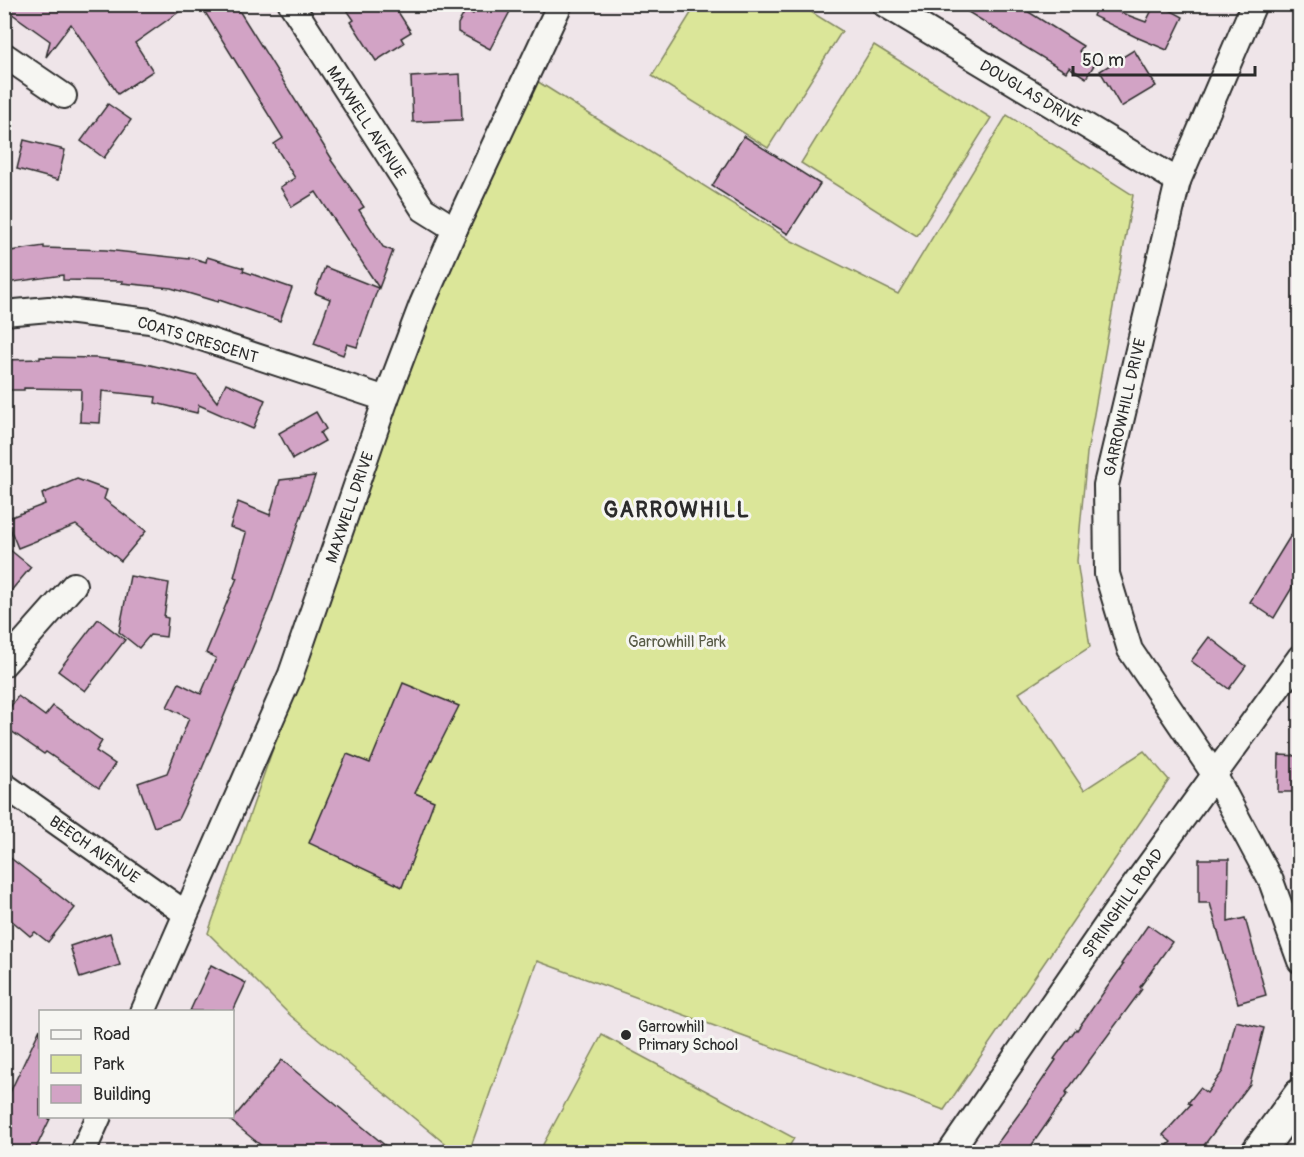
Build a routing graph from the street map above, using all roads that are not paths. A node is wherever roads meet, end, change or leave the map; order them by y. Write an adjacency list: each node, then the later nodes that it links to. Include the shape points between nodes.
1 (291, 4): 8 (street, MAXWELL AVENUE, via 423,209)
2 (560, 4): 8 (street, MAXWELL DRIVE)
3 (884, 4): 7 (street, DOUGLAS DRIVE)
4 (1254, 4): 7 (street, GARROWHILL DRIVE)
5 (4, 55): 6 (street)
6 (64, 96)
7 (1178, 182): 14 (street, GARROWHILL DRIVE, via 1106,485 1107,574 1130,650)
8 (455, 229): 10 (street, MAXWELL DRIVE)
9 (4, 313): 10 (street, COATS CRESCENT, via 49,309 150,321)
10 (386, 399): 16 (street, MAXWELL DRIVE, via 291,674)
11 (74, 585): 13 (street)
12 (1299, 657): 14 (street, SPRINGHILL ROAD)
13 (4, 664)
14 (1214, 774): 17 (street, GARROWHILL DRIVE, via 1271,881); 22 (street, SPRINGHILL ROAD)
15 (4, 785): 16 (street, BEECH AVENUE)
16 (185, 913): 18 (street, MAXWELL DRIVE)
17 (1299, 961)
18 (144, 1010)
19 (1299, 1095): 23 (main road)
20 (98, 1118): 21 (street)
21 (84, 1152)
22 (950, 1152)
23 (1258, 1152)

